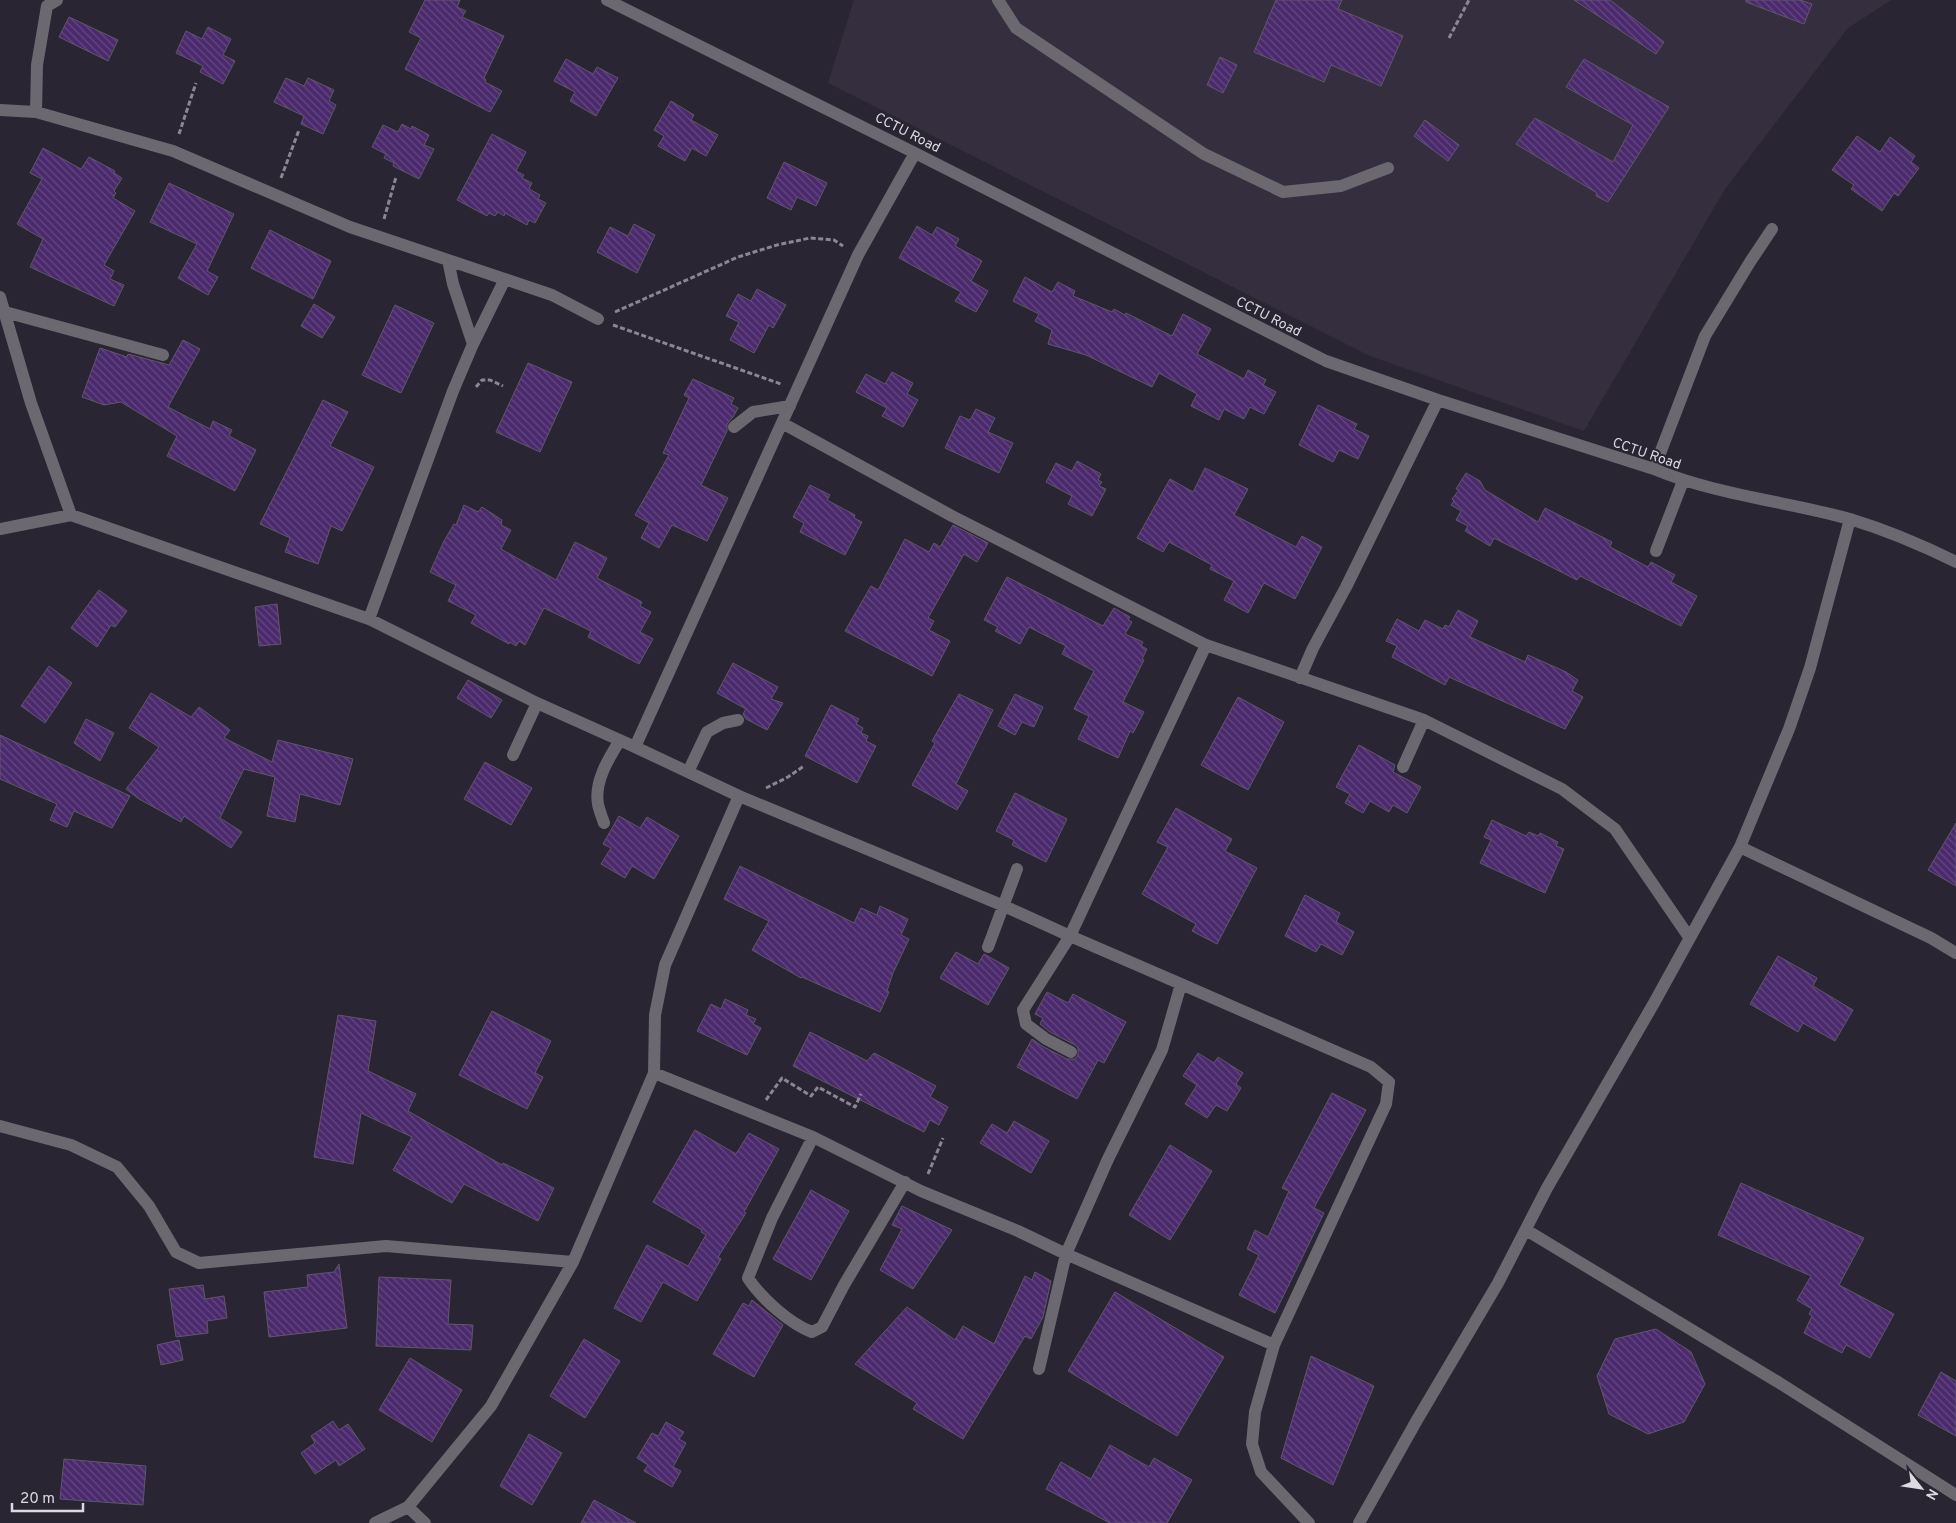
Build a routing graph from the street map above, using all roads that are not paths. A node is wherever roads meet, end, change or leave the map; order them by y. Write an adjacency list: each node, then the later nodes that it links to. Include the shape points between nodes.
1 (57, 0): 5 (street, via 47,6 37,65)
2 (607, 0): 6 (street, CCTU Road)
3 (998, 0): 7 (street, via 1016,28 1204,154 1283,192 1341,186)
4 (0, 110): 5 (street)
5 (36, 112): 9 (street, via 173,152 316,214)
6 (915, 153): 16 (street, CCTU Road, via 1326,361); 17 (street, via 858,255)
7 (1388, 168)
8 (1772, 229): 20 (street, via 1705,336)
9 (448, 260): 10 (street); 14 (street)
10 (505, 279): 13 (street, via 552,295); 14 (street)
11 (0, 297): 12 (street)
12 (5, 312): 15 (street); 22 (street, via 31,403)
13 (598, 319)
14 (473, 344): 27 (street, via 440,423)
15 (163, 355)
16 (1438, 400): 20 (street, CCTU Road); 29 (street)
17 (790, 406): 18 (street); 19 (street, via 753,412)
18 (782, 423): 28 (street, via 952,516); 34 (street)
19 (734, 427)
20 (1654, 469): 21 (street, CCTU Road)
21 (1682, 481): 23 (street, CCTU Road); 25 (street)
22 (71, 515): 24 (street); 27 (street)
23 (1850, 520): 26 (street, CCTU Road); 40 (street, via 1810,668 1786,738)
24 (0, 529)
25 (1656, 551)
26 (1956, 562)
27 (369, 619): 30 (street)
28 (1206, 645): 29 (street); 43 (street)
29 (1300, 678): 32 (street)
30 (537, 703): 33 (street); 35 (street)
31 (738, 720): 37 (street, via 722,723 707,732)
32 (1424, 720): 36 (street); 44 (street, via 1562,789 1615,830)
33 (620, 740): 34 (street); 39 (street, via 599,783 598,803)
34 (635, 747): 37 (street)
35 (512, 755)
36 (1403, 767)
37 (688, 772): 38 (street)
38 (739, 796): 42 (street); 49 (street, via 665,965 655,1015)
39 (604, 823)
40 (1740, 847): 44 (street); 46 (street)
41 (1017, 869): 42 (street)
42 (1004, 906): 43 (street); 45 (street)
43 (1070, 936): 47 (street); 48 (street, via 1023,1010 1026,1024)
44 (1689, 937): 53 (street, via 1564,1156)
45 (988, 947)
46 (1956, 952)
47 (1181, 984): 54 (street, via 1162,1050); 56 (street, via 1370,1067 1389,1082 1386,1104)
48 (1071, 1052)
49 (654, 1073): 51 (street); 55 (street)
50 (0, 1126): 55 (street, via 71,1145 117,1166 149,1206 176,1252 199,1263 386,1246)
51 (814, 1137): 52 (street); 52 (street, via 772,1218 748,1278 756,1290 800,1328 812,1332 822,1327)
52 (905, 1182): 54 (street)
53 (1526, 1230): 58 (street, via 1778,1382); 63 (street)
54 (1066, 1254): 56 (street); 57 (street)
55 (573, 1262): 59 (street, via 490,1406)
56 (1274, 1345): 62 (street, via 1255,1412 1252,1444 1261,1472)
57 (1039, 1369)
58 (1956, 1495)
59 (408, 1507): 60 (street); 61 (street)
60 (376, 1523)
61 (425, 1523)
62 (1308, 1523)
63 (1359, 1523)

